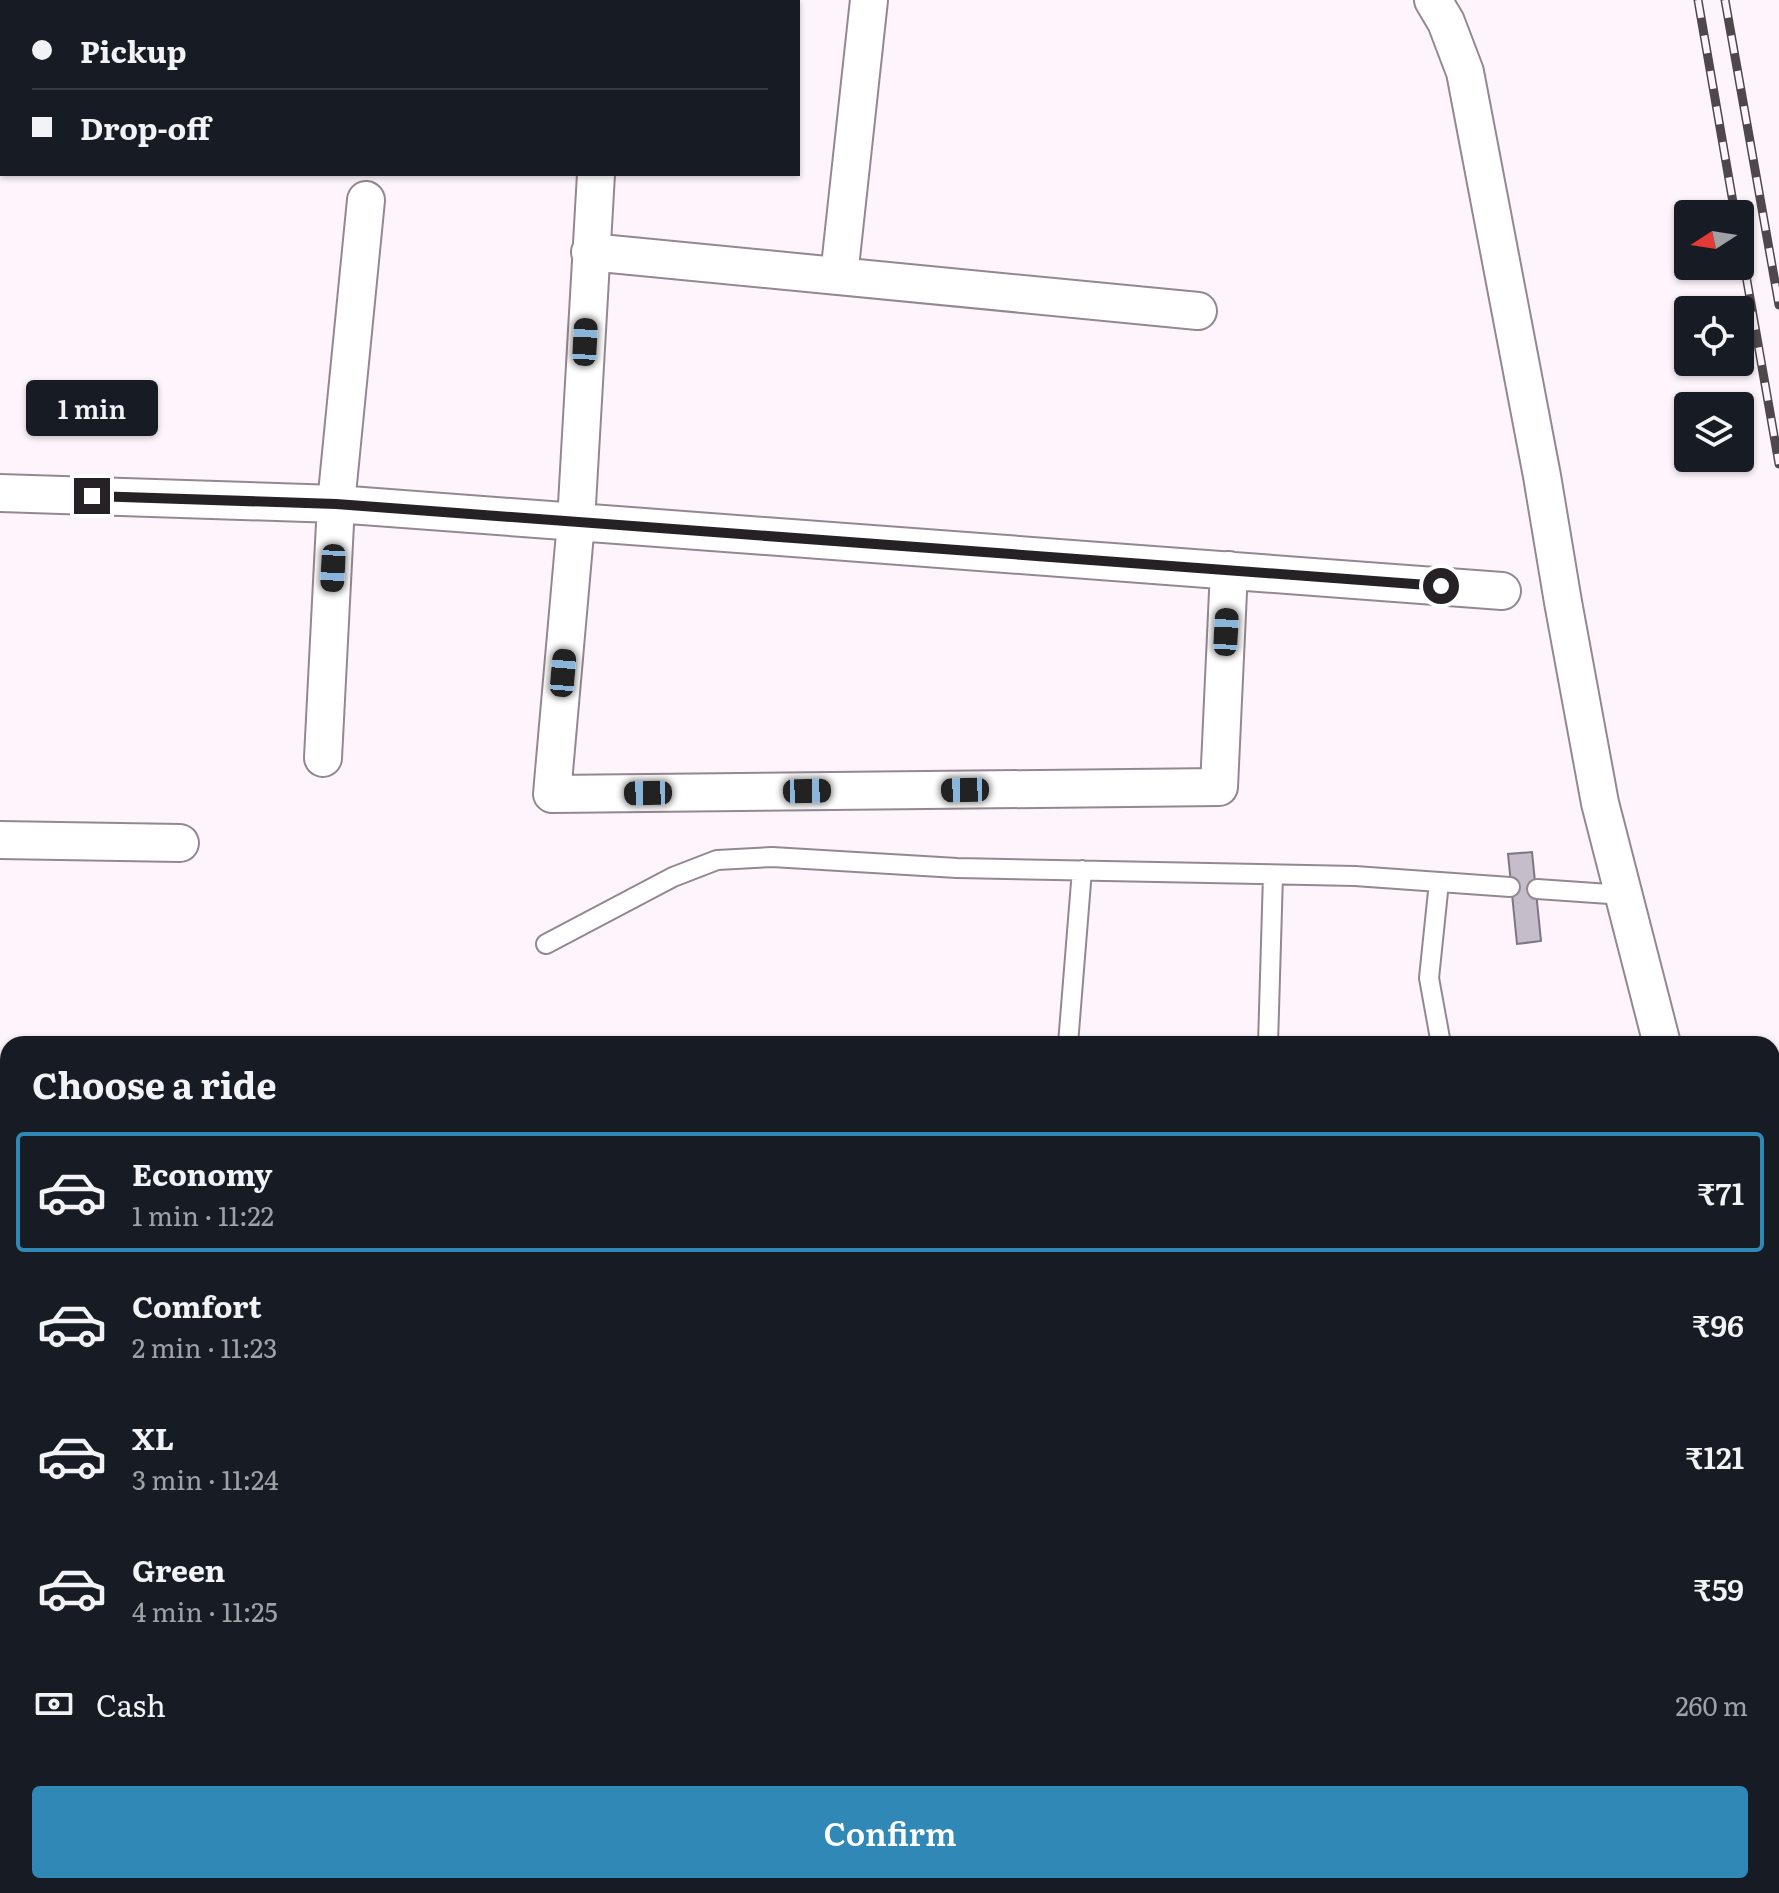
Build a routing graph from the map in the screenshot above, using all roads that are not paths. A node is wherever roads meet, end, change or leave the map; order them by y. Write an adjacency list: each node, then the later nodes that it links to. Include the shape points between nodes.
1 (869, 0): 6 (street)
2 (1433, 0): 21 (street, via 1465,72 1600,803)
3 (596, 176): 5 (street)
4 (366, 200): 9 (street)
5 (590, 252): 6 (street); 10 (street)
6 (839, 276): 7 (street)
7 (1198, 311)
8 (0, 493): 9 (street)
9 (336, 504): 10 (street); 13 (street)
10 (576, 522): 11 (street); 11 (street, via 552,794 1219,787)
11 (1229, 570): 12 (street)
12 (1502, 591)
13 (323, 758)
14 (0, 840): 15 (street)
15 (180, 843)
16 (1082, 870): 17 (lane); 22 (lane, via 772,857 717,860 673,877); 23 (lane)
17 (1273, 875): 18 (lane); 24 (lane)
18 (1439, 882): 19 (lane); 25 (lane, via 1429,978)
19 (1510, 887)
20 (1537, 889): 21 (lane)
21 (1624, 895): 26 (street)
22 (546, 944)
23 (1069, 1036)
24 (1268, 1036)
25 (1440, 1036)
26 (1660, 1036)

